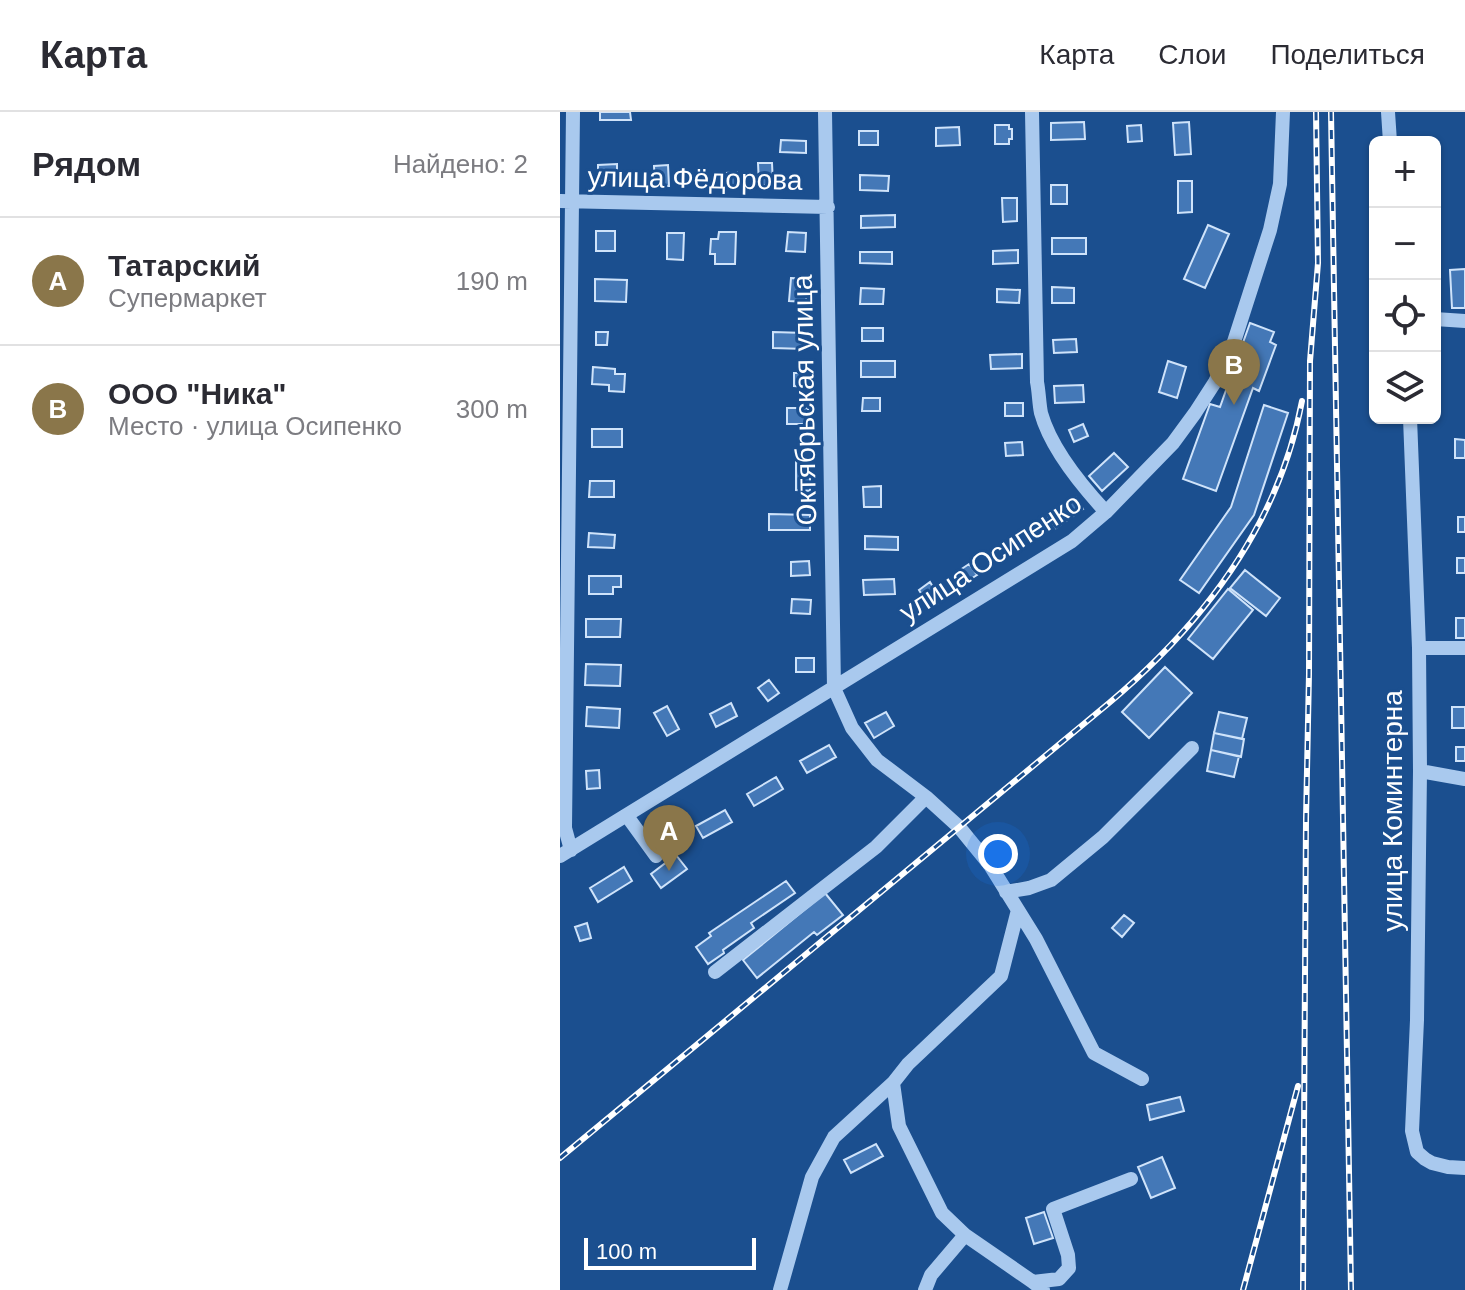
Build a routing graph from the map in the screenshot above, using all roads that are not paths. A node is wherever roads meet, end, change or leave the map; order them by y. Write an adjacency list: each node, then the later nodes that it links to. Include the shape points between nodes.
1 (573, 112): 7 (street)
2 (825, 112): 8 (street, Октябрьская улица)
3 (1032, 112): 12 (street, via 1041,412 1078,481)
4 (1283, 112): 12 (street, улица Осипенко, via 1280,184 1232,348 1173,443)
5 (1388, 112): 6 (street)
6 (1390, 136)
7 (566, 201): 8 (street, улица Фёдорова); 21 (street)
8 (828, 207): 15 (street, Октябрьская улица)
9 (1441, 319): 10 (street)
10 (1465, 321)
11 (1410, 424): 13 (street, улица Коминтерна)
12 (1106, 512): 15 (street, улица Осипенко, via 1072,541)
13 (1419, 648): 14 (street); 17 (street, улица Коминтерна)
14 (1465, 648)
15 (834, 688): 19 (street, via 852,728 877,760); 20 (street, улица Осипенко)
16 (1192, 748): 23 (street, via 1103,837 1051,880)
17 (1420, 771): 18 (street); 28 (street, улица Коминтерна, via 1412,1131 1417,1152 1425,1159)
18 (1465, 779)
19 (926, 797): 23 (street, via 959,827); 25 (street, via 876,847)
20 (627, 816): 21 (street, улица Осипенко); 22 (street)
21 (566, 853)
22 (656, 856)
23 (1006, 892): 24 (street)
24 (1018, 910): 26 (street, via 1094,1053); 27 (street, via 1001,976)
25 (715, 972)
26 (1142, 1079)
27 (893, 1083): 30 (street, via 899,1126 942,1213); 32 (street, via 834,1137 812,1177)
28 (1465, 1168)
29 (1131, 1179): 31 (street, via 1053,1209 1069,1268 1059,1279)
30 (965, 1235): 31 (street); 33 (street)
31 (1038, 1286)
32 (780, 1290)
33 (925, 1290)

